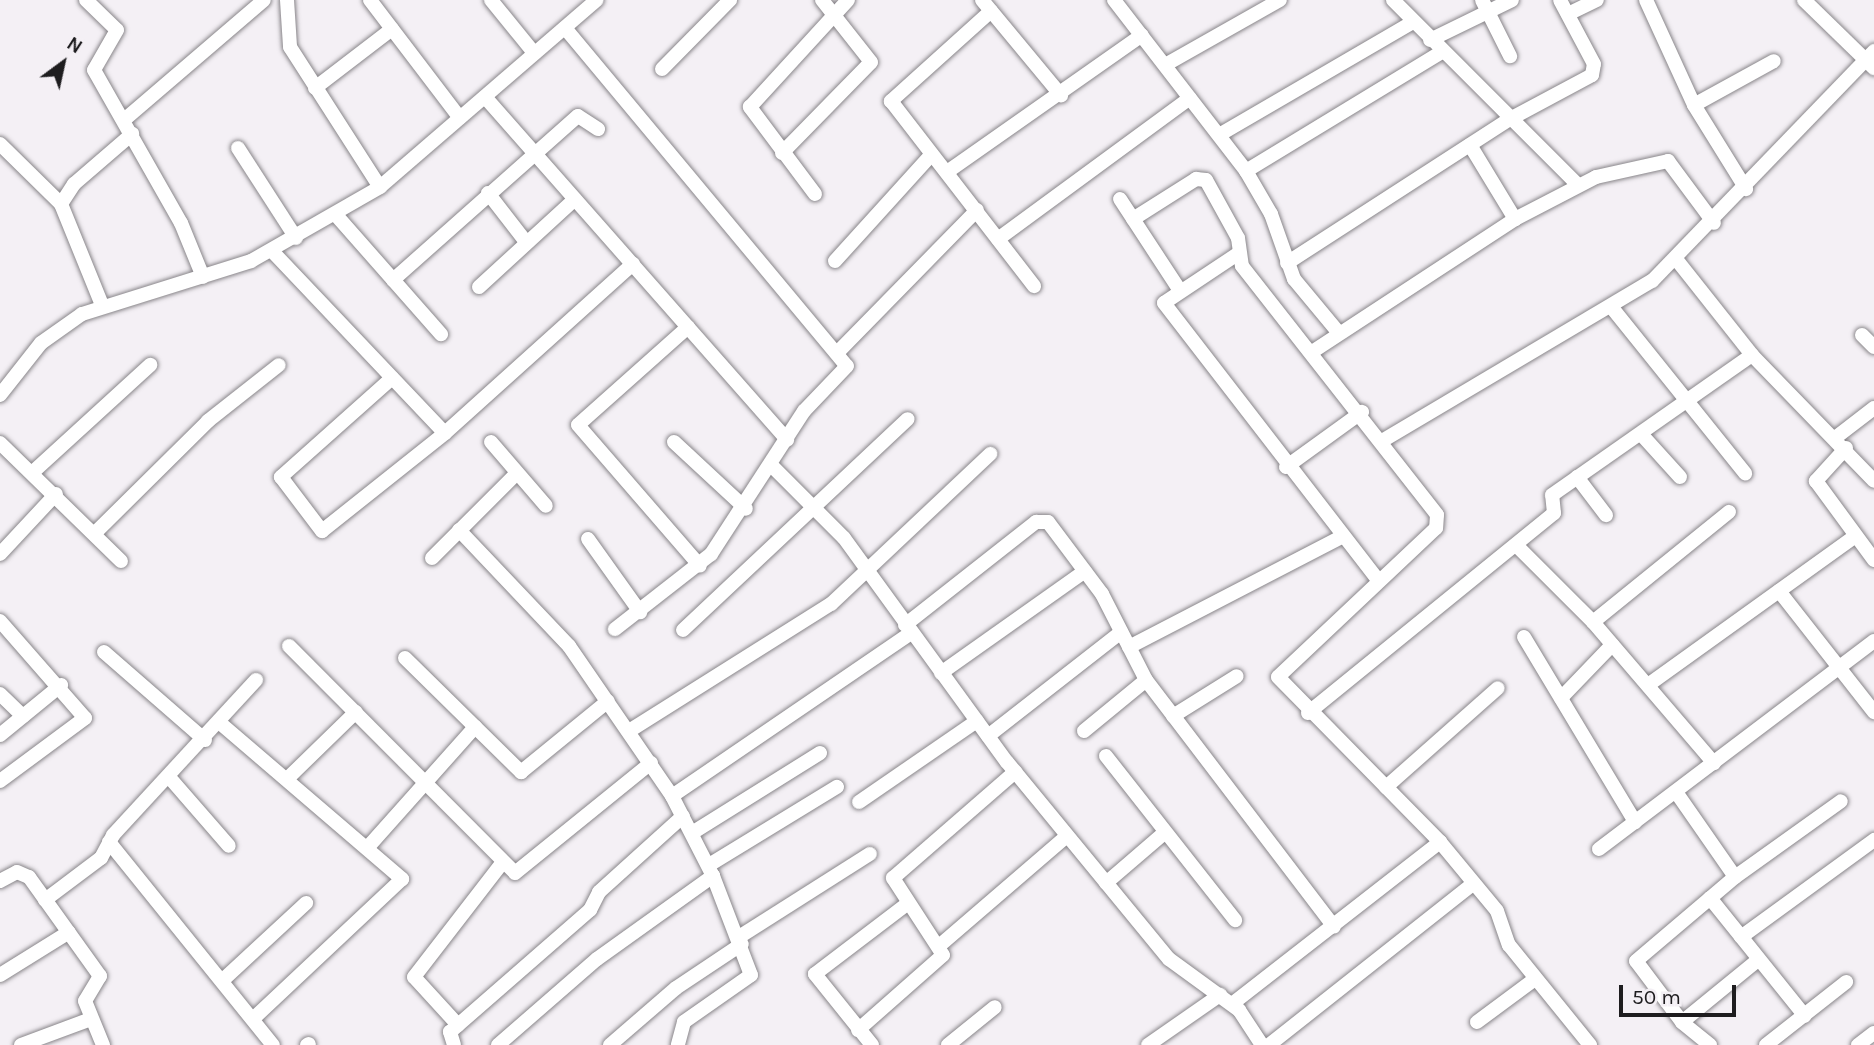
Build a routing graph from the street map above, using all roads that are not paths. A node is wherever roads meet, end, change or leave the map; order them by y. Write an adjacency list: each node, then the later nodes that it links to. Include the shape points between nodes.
1 (86, 0): 41 (street, via 117,30 94,70)
2 (264, 0): 41 (street)
3 (287, 0): 34 (street, via 290,47)
4 (370, 0): 24 (street)
5 (491, 0): 28 (street)
6 (597, 0): 23 (street)
7 (730, 0): 33 (street)
8 (822, 0): 20 (street)
9 (848, 0): 20 (street)
10 (1114, 0): 25 (street)
11 (1280, 0): 32 (street)
12 (1393, 0): 22 (street)
13 (1512, 0): 19 (street)
14 (1560, 0): 21 (street)
15 (1597, 0): 21 (street)
16 (1646, 0): 38 (street)
17 (1804, 0): 30 (street)
18 (987, 5): 35 (street); 50 (street, via 892,95 892,104)
19 (1485, 6): 26 (street); 29 (street)
20 (834, 13): 49 (street, via 751,104 753,118); 49 (street, via 871,62)
21 (1568, 14): 40 (street, via 1594,73)
22 (1413, 22): 26 (street); 44 (street)
23 (565, 28): 28 (street); 88 (street)
24 (392, 29): 34 (street); 39 (street)
25 (1142, 35): 32 (street); 35 (street)
26 (1430, 40): 27 (street)
27 (1442, 52): 40 (street); 51 (street)
28 (534, 54): 36 (street)
29 (1510, 56)
30 (1871, 60): 55 (street)
31 (1774, 61): 38 (street)
32 (1165, 65): 37 (street)
33 (662, 69)
34 (315, 89): 54 (street)
35 (1061, 95): 52 (street)
36 (485, 97): 39 (street); 48 (street)
37 (1191, 99): 44 (street); 67 (street)
38 (1694, 105): 55 (street)
39 (460, 118): 54 (street)
40 (1510, 119): 46 (street); 53 (street)
41 (124, 120): 43 (street)
42 (598, 128): 48 (street, via 580,114)
43 (132, 134): 60 (street, via 74,184); 75 (street)
44 (1219, 135): 51 (street)
45 (0, 144): 60 (street)
46 (1470, 145): 64 (street); 73 (street)
47 (238, 148): 66 (street)
48 (533, 151): 56 (street); 58 (street)
49 (782, 153): 57 (street)
50 (932, 153): 52 (street); 72 (street)
51 (1246, 171): 73 (street, via 1271,214)
52 (947, 172): 61 (street)
53 (1576, 183): 64 (street); 65 (street, via 1668,161)
54 (380, 187): 62 (street)
55 (1746, 189): 65 (street)
56 (488, 193): 68 (street); 76 (street)
57 (815, 194)
58 (575, 199): 68 (street); 74 (street)
59 (1120, 199): 63 (street)
60 (61, 204): 80 (street)
61 (977, 210): 67 (street); 88 (street)
62 (336, 215): 66 (street); 76 (street)
63 (1133, 219): 70 (street, via 1203,178 1238,238); 79 (street)
64 (1515, 219): 83 (street)
65 (1714, 223): 71 (street)
66 (296, 238): 69 (street)
67 (999, 239): 77 (street)
68 (526, 242): 78 (street)
69 (272, 251): 75 (street); 92 (street)
70 (1239, 253): 79 (street); 87 (street, via 1242,267)
71 (1676, 259): 81 (street); 89 (street)
72 (835, 261)
73 (1287, 263): 83 (street)
74 (633, 264): 82 (street); 98 (street)
75 (203, 277): 80 (street)
76 (393, 280): 84 (street)
77 (1034, 286)
78 (479, 287)
79 (1179, 289): 108 (street, via 1165,298 1166,307)
80 (102, 305): 93 (street, via 41,343)
81 (1613, 309): 94 (street); 101 (street)
82 (688, 327): 100 (street); 131 (street, via 578,425)
83 (1338, 332): 87 (street)
84 (441, 334)
85 (1862, 335): 86 (street)
86 (1874, 347)
87 (1312, 352): 96 (street)
88 (837, 354): 100 (street, via 846,368 813,400)
89 (1752, 355): 94 (street); 105 (street)
90 (150, 365): 109 (street)
91 (279, 365): 122 (street, via 208,421)
92 (392, 378): 98 (street); 98 (street, via 281,477 321,530 330,530)
93 (0, 395)
94 (1688, 403): 99 (street); 111 (street)
95 (1874, 408): 105 (street)
96 (1362, 412): 101 (street); 108 (street)
97 (908, 419): 118 (street)
98 (445, 433)
99 (1642, 434): 112 (street); 113 (street)
100 (787, 440): 107 (street)
101 (1382, 441): 134 (street, via 1439,522)
102 (674, 442): 117 (street)
103 (0, 443): 109 (street)
104 (491, 443): 110 (street)
105 (1840, 443): 114 (street); 123 (street, via 1816,481)
106 (990, 454): 132 (street)
107 (773, 467): 117 (street); 118 (street)
108 (1286, 467): 124 (street)
109 (33, 472): 115 (street)
110 (517, 473): 116 (street); 121 (street)
111 (1745, 473)
112 (1577, 477): 120 (street); 126 (street, via 1550,496 1557,510)
113 (1680, 477)
114 (1874, 481)
115 (56, 494): 122 (street); 127 (street)
116 (546, 506)
117 (746, 509): 131 (street)
118 (816, 509): 132 (street); 141 (street)
119 (1729, 513): 138 (street)
120 (1606, 515)
121 (459, 530): 128 (street); 160 (street, via 562,637)
122 (96, 532): 130 (street)
123 (1855, 536): 129 (street); 135 (street)
124 (1339, 538): 134 (street); 147 (street)
125 (588, 539): 136 (street)
126 (1516, 545): 138 (street); 163 (street)
127 (0, 554)
128 (432, 558)
129 (1874, 560)
130 (121, 561)
131 (700, 566): 136 (street)
132 (864, 571): 140 (street); 169 (street, via 812,617)
133 (1085, 571): 140 (street, via 1052,526 1041,520); 142 (street); 151 (street)
134 (1378, 580): 163 (street, via 1279,671)
135 (1779, 591): 150 (street); 156 (street)
136 (640, 612): 139 (street)
137 (0, 621): 155 (street)
138 (1593, 622): 145 (street)
139 (615, 629)
140 (908, 629): 151 (street); 186 (street)
141 (683, 630)
142 (1121, 632): 147 (street); 172 (street)
143 (1524, 636): 159 (street)
144 (1874, 641): 150 (street)
145 (1612, 645): 156 (street); 159 (street)
146 (289, 646): 161 (street)
147 (1129, 648): 154 (street)
148 (104, 652): 173 (street)
149 (405, 658): 168 (street)
150 (1842, 666): 162 (street); 177 (street)
151 (941, 673): 166 (street)
152 (1237, 676): 165 (street)
153 (257, 680): 167 (street)
154 (1146, 680): 165 (street); 170 (street)
155 (61, 685): 164 (street); 181 (street, via 83,713 84,723)
156 (1648, 685): 177 (street)
157 (1497, 688): 184 (street)
158 (0, 694): 164 (street)
159 (1561, 698): 190 (street)
160 (608, 701): 168 (street, via 524,772); 169 (street)
161 (356, 712): 180 (street); 182 (street)
162 (1874, 712)
163 (1308, 713): 184 (street)
164 (23, 716): 171 (street)
165 (1173, 716): 212 (street)
166 (976, 721): 172 (street); 188 (street)
167 (220, 723): 173 (street); 180 (street)
168 (475, 727): 182 (street)
169 (629, 731): 176 (street)
170 (1084, 731)
171 (0, 735)
172 (988, 736): 178 (street)
173 (205, 740): 179 (street)
174 (820, 753): 191 (street)
175 (1106, 756): 192 (street)
176 (651, 763): 186 (street); 201 (street, via 520,873)
177 (1714, 763): 185 (street)
178 (1015, 772): 193 (street); 210 (street, via 894,878)
179 (169, 777): 195 (street); 197 (street)
180 (287, 779): 198 (street)
181 (0, 781)
182 (427, 782): 198 (street); 201 (street)
183 (837, 787): 202 (street)
184 (1386, 787): 196 (street)
185 (1676, 792): 190 (street); 203 (street)
186 (672, 796): 189 (street)
187 (1841, 801): 203 (street)
188 (859, 802)
189 (683, 816): 191 (street); 230 (street, via 599,892 590,910)
190 (1635, 822): 199 (street)
191 (692, 833): 202 (street)
192 (1163, 834): 205 (street); 211 (street)
193 (1067, 836): 205 (street); 216 (street)
194 (1874, 839): 214 (street)
195 (109, 842): 208 (street, via 97,861); 219 (street)
196 (1440, 842): 206 (street); 212 (street)
197 (229, 846)
198 (368, 847): 227 (street, via 399,873 400,885)
199 (1599, 849)
200 (870, 853): 215 (street)
201 (503, 862): 230 (street, via 414,977)
202 (711, 871): 215 (street); 237 (street, via 597,958)
203 (1735, 877): 207 (street)
204 (0, 881): 208 (street, via 23,873)
205 (1106, 883): 222 (street, via 1169,959)
206 (1473, 884): 220 (street, via 1497,911 1505,937); 244 (street)
207 (1710, 898): 214 (street); 229 (street, via 1635,964)
208 (45, 900): 213 (street)
209 (306, 903): 219 (street)
210 (907, 904): 216 (street); 231 (street, via 814,974)
211 (1235, 920)
212 (1334, 927): 223 (street)
213 (69, 932): 218 (street); 226 (street, via 101,979 85,999)
214 (1741, 937): 217 (street)
215 (740, 940): 238 (street); 239 (street, via 750,978 684,1022)
216 (939, 946): 231 (street, via 939,960)
217 (1759, 959): 225 (street); 229 (street)
218 (0, 975)
219 (224, 979): 227 (street)
220 (1535, 979): 228 (street); 245 (street)
221 (1846, 982): 225 (street)
222 (1220, 995): 223 (street); 242 (street)
223 (1232, 1004): 243 (street)
224 (995, 1007): 241 (street)
225 (1805, 1016): 247 (street)
226 (91, 1019): 233 (street); 234 (street)
227 (253, 1019): 235 (street)
228 (1477, 1022)
229 (1682, 1023): 246 (street)
230 (458, 1026): 236 (street, via 448,1036)
231 (859, 1030): 240 (street)
232 (1874, 1033): 248 (street)
233 (21, 1045)
234 (103, 1045)
235 (273, 1045)
236 (454, 1045)
237 (498, 1045)
238 (610, 1045)
239 (678, 1045)
240 (872, 1045)
241 (948, 1045)
242 (1148, 1045)
243 (1262, 1045)
244 (1269, 1045)
245 (1590, 1045)
246 (1710, 1045)
247 (1766, 1045)
248 (1858, 1045)

